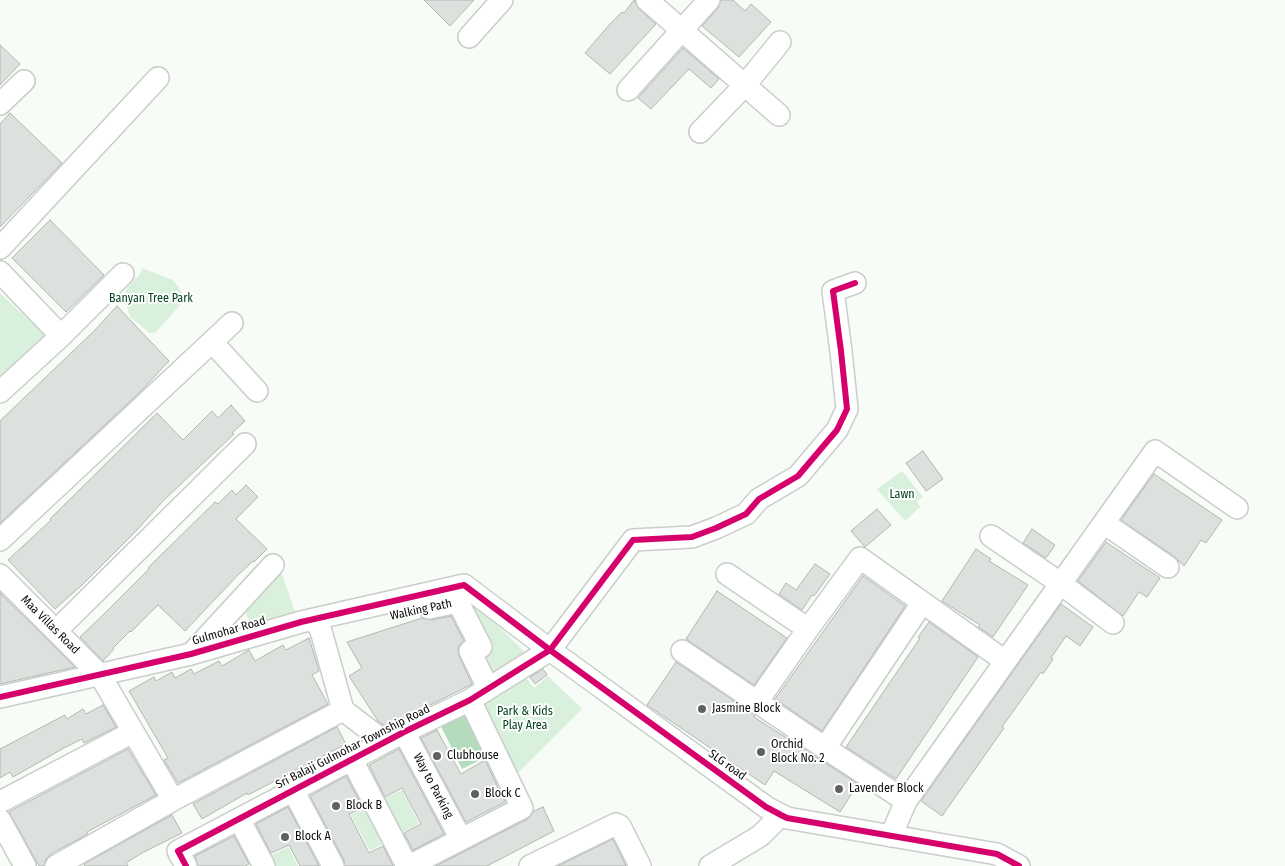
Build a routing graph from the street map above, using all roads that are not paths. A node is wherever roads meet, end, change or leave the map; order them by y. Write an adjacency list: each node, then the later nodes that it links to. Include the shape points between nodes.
1 (502, 0): 5 (street)
2 (648, 0): 4 (street)
3 (709, 0): 4 (street)
4 (682, 30): 9 (street); 10 (street)
5 (469, 38)
6 (780, 42): 9 (street)
7 (158, 78): 14 (street)
8 (24, 81): 11 (street)
9 (745, 85): 12 (street); 13 (street)
10 (628, 90)
11 (0, 104)
12 (780, 115)
13 (700, 132)
14 (0, 248)
15 (0, 272): 19 (street)
16 (123, 274): 19 (street)
17 (855, 283): 39 (street, via 832,291 847,409 837,430 798,476 759,499 746,514 692,537 633,540)
18 (232, 323): 20 (street)
19 (61, 336): 22 (street)
20 (212, 342): 21 (street); 27 (street)
21 (257, 391)
22 (0, 392)
23 (245, 444): 38 (street)
24 (1237, 508): 25 (street, via 1155,451)
25 (1104, 522): 29 (street); 32 (street)
26 (991, 536): 32 (street)
27 (0, 540)
28 (273, 565): 41 (street)
29 (1168, 567)
30 (727, 574): 37 (street)
31 (0, 575): 38 (street, Maa Villas Road)
32 (1060, 583): 35 (street); 42 (street)
33 (464, 585): 36 (street, Gulmohar Road); 39 (street, SLG road)
34 (922, 603): 37 (street, via 860,558); 42 (street); 52 (street)
35 (1113, 623)
36 (318, 625): 41 (street, Gulmohar Road, via 301,622); 44 (street, Walking Path, via 458,602 481,647 470,652); 48 (street)
37 (808, 629): 47 (street)
38 (56, 631): 43 (street, Maa Villas Road)
39 (550, 650): 44 (street, Sri Balaji Gulmohar Township Road); 58 (street, SLG road)
40 (682, 651): 47 (street)
41 (191, 654): 43 (street, Gulmohar Road)
42 (1005, 661): 56 (street)
43 (100, 675): 45 (street, Gulmohar Road); 49 (street, Maa Villas Road)
44 (488, 688): 46 (street, Sri Balaji Gulmohar Township Road)
45 (0, 697)
46 (470, 700): 50 (street, Sri Balaji Gulmohar Township Road); 61 (street, via 522,808)
47 (757, 702): 52 (street)
48 (344, 710): 51 (street); 55 (street)
49 (134, 732): 55 (street, Maa Villas Road); 57 (street)
50 (404, 732): 51 (street, Sri Balaji Gulmohar Township Road); 61 (street, Way to Parking)
51 (384, 742): 53 (street, Sri Balaji Gulmohar Township Road)
52 (824, 748): 56 (street)
53 (352, 760): 54 (street, Sri Balaji Gulmohar Township Road); 67 (street)
54 (293, 790): 59 (street, Sri Balaji Gulmohar Township Road); 66 (street)
55 (173, 800): 63 (street)
56 (906, 800): 60 (street)
57 (1, 815): 62 (street)
58 (781, 815): 60 (street, SLG road); 70 (street, via 760,836)
59 (239, 819): 64 (street, Sri Balaji Gulmohar Township Road, via 178,851); 65 (street)
60 (890, 836): 71 (street, SLG road, via 996,854)
61 (461, 839): 67 (street)
62 (25, 866)
63 (56, 866)
64 (186, 866)
65 (264, 866)
66 (332, 866)
67 (408, 866)
68 (530, 866): 69 (street, via 616,824)
69 (640, 866)
70 (710, 866)
71 (1019, 866)

